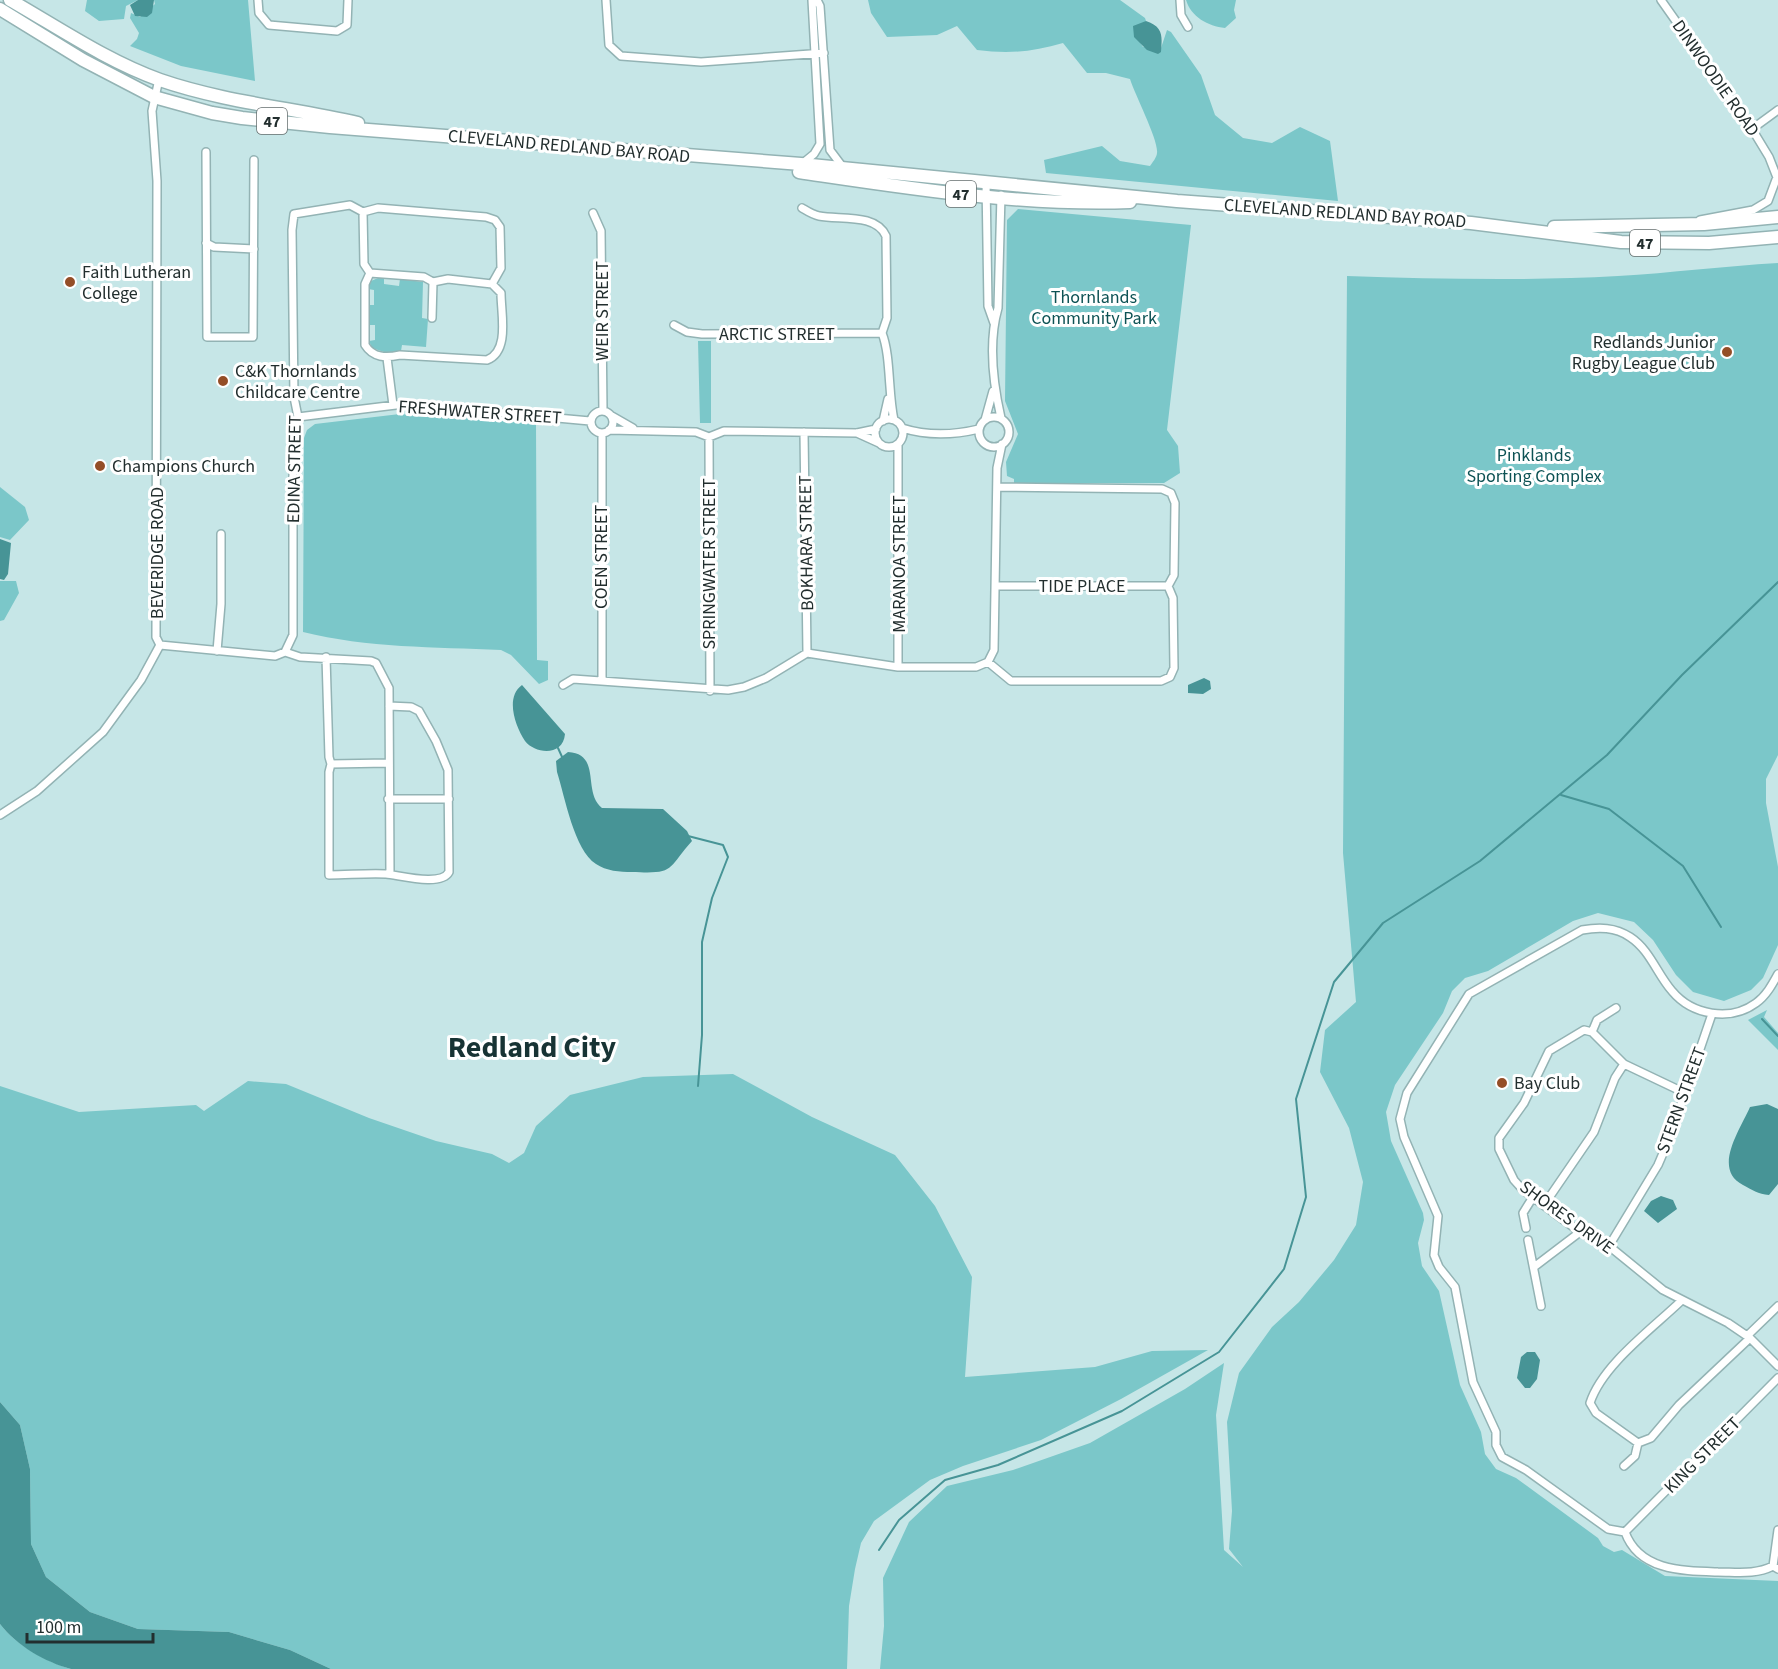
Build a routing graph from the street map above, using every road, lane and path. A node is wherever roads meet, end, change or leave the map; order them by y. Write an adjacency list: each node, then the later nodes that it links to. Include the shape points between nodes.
1 (10, 0): 13 (highway, CLEVELAND REDLAND BAY ROAD / 47, via 99,52)
2 (258, 0): 3 (street, via 259,13 269,25 337,32 347,25)
3 (348, 0)
4 (606, 0): 12 (street, via 609,45 621,56 701,62)
5 (812, 0): 12 (street)
6 (817, 0): 11 (street)
7 (1179, 0): 10 (street)
8 (1661, 0): 16 (street, DINWOODIE ROAD)
9 (0, 9): 14 (highway, CLEVELAND REDLAND BAY ROAD / 47, via 83,60)
10 (1188, 27)
11 (824, 53): 12 (street); 24 (street, via 830,150)
12 (813, 54): 22 (street, via 820,144)
13 (159, 79): 14 (street, BEVERIDGE ROAD); 17 (highway, CLEVELAND REDLAND BAY ROAD / 47, via 203,92)
14 (154, 97): 17 (highway, CLEVELAND REDLAND BAY ROAD / 47, via 242,118); 81 (street, BEVERIDGE ROAD, via 156,638)
15 (1778, 110): 16 (street)
16 (1752, 129): 19 (street, DINWOODIE ROAD)
17 (391, 130): 21 (highway, CLEVELAND REDLAND BAY ROAD / 47)
18 (206, 152): 38 (street)
19 (1769, 157): 23 (street, DINWOODIE ROAD); 25 (street, DINWOODIE ROAD)
20 (254, 160): 39 (street)
21 (748, 161): 22 (highway, CLEVELAND REDLAND BAY ROAD / 47); 28 (highway, CLEVELAND REDLAND BAY ROAD / 47, via 911,189)
22 (801, 164): 24 (highway, CLEVELAND REDLAND BAY ROAD / 47)
23 (1778, 167)
24 (844, 169): 26 (highway, CLEVELAND REDLAND BAY ROAD / 47)
25 (1777, 178): 35 (street, DINWOODIE ROAD, via 1768,201 1753,210)
26 (986, 182): 27 (highway, CLEVELAND REDLAND BAY ROAD / 47); 28 (street)
27 (1001, 183): 29 (street); 30 (highway, CLEVELAND REDLAND BAY ROAD / 47)
28 (986, 196): 29 (highway, CLEVELAND REDLAND BAY ROAD / 47); 44 (street, via 988,306)
29 (1001, 197): 30 (highway, CLEVELAND REDLAND BAY ROAD / 47, via 1087,204); 44 (street, via 998,308)
30 (1177, 201): 36 (highway, CLEVELAND REDLAND BAY ROAD / 47)
31 (802, 208): 46 (street, via 816,216 874,222 882,228 886,236 887,318)
32 (363, 212): 40 (street, via 364,264); 42 (street, via 378,208 495,220 500,227 501,268); 53 (street, EDINA STREET, via 350,205 294,214 294,397)
33 (593, 213): 51 (street, WEIR STREET, via 601,231)
34 (1778, 217): 35 (highway, CLEVELAND REDLAND BAY ROAD / 47)
35 (1683, 224): 36 (highway, CLEVELAND REDLAND BAY ROAD / 47)
36 (1514, 227): 37 (highway, CLEVELAND REDLAND BAY ROAD / 47, via 1590,239 1671,244)
37 (1778, 237)
38 (206, 243): 39 (street); 39 (street, via 207,337 254,337)
39 (254, 249)
40 (370, 273): 41 (street, via 424,277); 47 (street, via 365,284 365,345 369,352)
41 (433, 282): 42 (street, via 448,279); 43 (street)
42 (492, 284): 47 (street, via 501,293 501,348 496,357)
43 (432, 318)
44 (994, 323): 48 (street)
45 (674, 326): 46 (street, ARCTIC STREET, via 702,334)
46 (882, 333): 49 (street)
47 (387, 358): 50 (street)
48 (994, 388): 54 (street); 56 (street)
49 (889, 396): 55 (street); 58 (street)
50 (393, 405): 53 (street, FRESHWATER STREET); 57 (street, FRESHWATER STREET)
51 (603, 410): 52 (street); 57 (street)
52 (612, 416): 62 (street); 63 (street, via 613,423)
53 (298, 417): 83 (street, EDINA STREET, via 293,441 293,635)
54 (1001, 418): 56 (street); 72 (street, via 1009,428 1008,438)
55 (894, 420): 58 (street); 59 (street)
56 (985, 420): 61 (street)
57 (590, 421): 63 (street, via 592,428)
58 (884, 421): 60 (street)
59 (902, 428): 66 (street); 70 (street)
60 (876, 429): 65 (street); 71 (street)
61 (979, 429): 67 (street); 69 (street)
62 (635, 430): 63 (street); 68 (street, via 696,432)
63 (606, 431): 88 (street, COEN STREET)
64 (804, 432): 65 (street); 68 (street, via 724,431); 84 (street, BOKHARA STREET)
65 (858, 433): 71 (street)
66 (920, 433): 67 (street); 70 (street)
67 (962, 433): 69 (street)
68 (709, 437): 90 (street, SPRINGWATER STREET)
69 (981, 439): 73 (street)
70 (900, 442): 74 (street); 75 (street, MARANOA STREET)
71 (879, 443): 74 (street)
72 (1002, 444): 73 (street); 76 (street)
73 (990, 446): 76 (street)
74 (888, 447): 75 (street)
75 (899, 462): 87 (street, MARANOA STREET)
76 (997, 468): 77 (street)
77 (997, 488): 79 (street); 80 (street, via 1168,490 1174,496 1175,513 1174,575)
78 (221, 534): 82 (street)
79 (996, 586): 80 (street, TIDE PLACE); 86 (street, via 994,650)
80 (1168, 586): 86 (street, via 1173,598 1174,668 1170,677 1161,681 1011,681)
81 (160, 645): 82 (street); 96 (street, BEVERIDGE ROAD, via 141,680 103,732 37,791)
82 (217, 651): 83 (street, via 275,656)
83 (285, 652): 85 (street, via 300,657)
84 (807, 653): 87 (street); 90 (street, via 744,687)
85 (326, 657): 91 (street, via 376,663 388,688); 93 (street)
86 (988, 662): 87 (street, via 976,668)
87 (898, 667)
88 (602, 681): 89 (street, via 573,679); 90 (street)
89 (563, 685)
90 (710, 691)
91 (389, 706): 92 (street); 95 (street, via 419,711 447,770)
92 (388, 763): 93 (street); 94 (street)
93 (331, 764): 97 (street, via 329,875)
94 (388, 799): 95 (street); 97 (street)
95 (448, 799): 97 (street, via 447,876 408,879)
96 (0, 815)
97 (390, 874)
98 (1778, 974): 100 (street, via 1762,998 1744,1010)
99 (1616, 1008): 101 (street, SHORES DRIVE, via 1597,1020)
100 (1712, 1014): 103 (street, STERN STREET); 120 (street, via 1678,997 1639,943 1628,935 1597,927 1582,930 1469,994 1402,1107 1404,1137 1438,1216 1434,1255 1455,1287 1473,1382 1496,1432 1502,1456 1608,1529)
101 (1592, 1032): 102 (street); 104 (street, SHORES DRIVE, via 1584,1030 1548,1051 1524,1103 1499,1138 1499,1149 1515,1180)
102 (1624, 1064): 103 (street); 105 (street, via 1594,1132)
103 (1685, 1093): 109 (street, STERN STREET, via 1658,1165)
104 (1533, 1197): 105 (street, SHORES DRIVE); 106 (street, via 1523,1213)
105 (1544, 1205): 107 (street, SHORES DRIVE)
106 (1526, 1228)
107 (1580, 1232): 109 (street, SHORES DRIVE); 110 (street)
108 (1528, 1240): 110 (street)
109 (1609, 1246): 111 (street, SHORES DRIVE, via 1652,1283)
110 (1534, 1267): 112 (street)
111 (1682, 1301): 114 (street, SHORES DRIVE); 117 (street, via 1621,1358 1590,1403 1596,1413)
112 (1541, 1305)
113 (1778, 1306): 114 (street)
114 (1749, 1337): 115 (street, SHORES DRIVE); 117 (street, via 1651,1438)
115 (1778, 1366)
116 (1778, 1378): 120 (street, KING STREET)
117 (1638, 1443): 118 (street, via 1635,1456)
118 (1624, 1466)
119 (1778, 1530): 121 (street)
120 (1625, 1532): 121 (street, via 1637,1552 1661,1567 1756,1573)
121 (1776, 1567)

